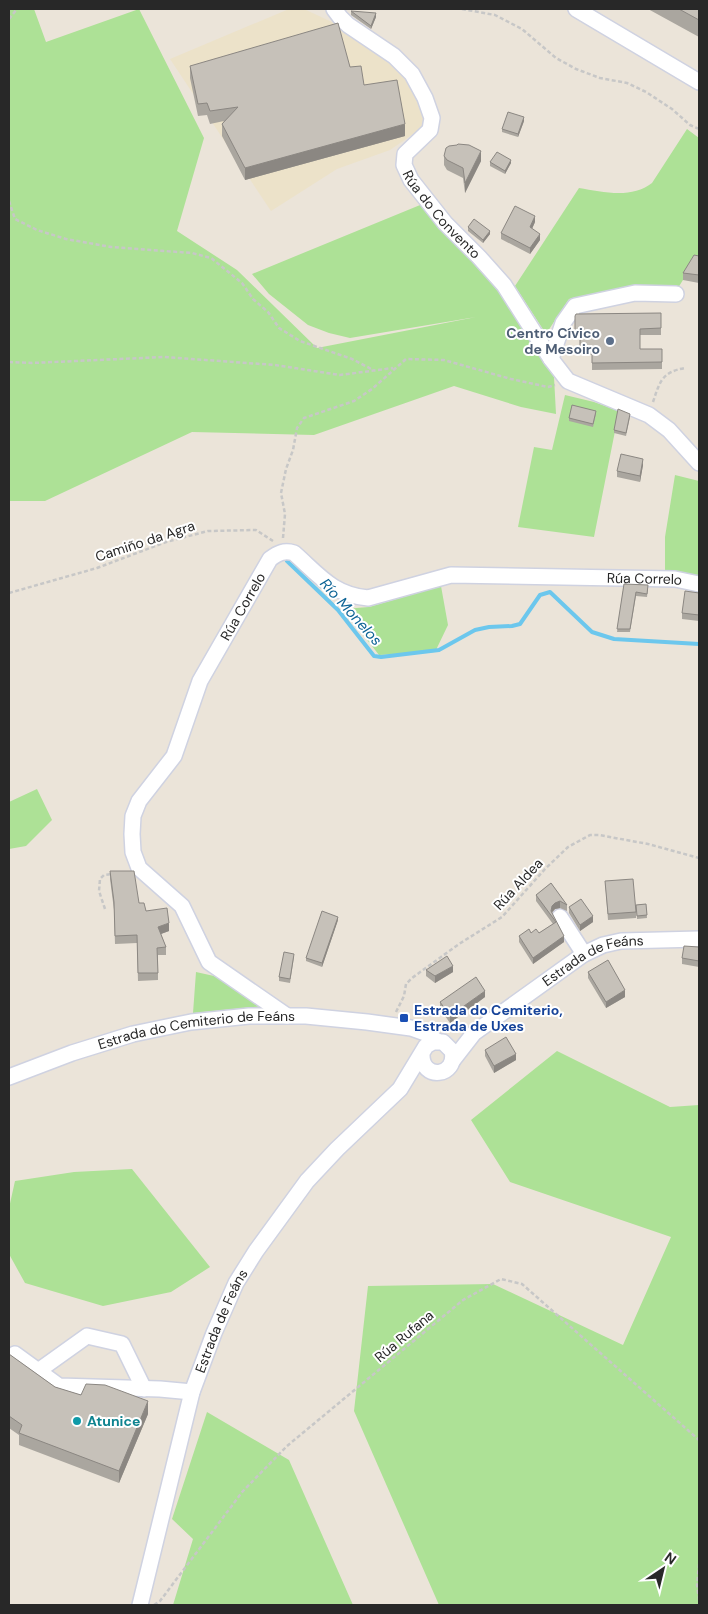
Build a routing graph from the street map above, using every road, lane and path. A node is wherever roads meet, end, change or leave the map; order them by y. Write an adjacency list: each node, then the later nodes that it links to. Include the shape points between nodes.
1 (17, 9): 5 (path)
2 (334, 9): 10 (street, Rúa do Convento, via 348,25 394,56 412,74 432,118 430,130 405,154 404,166 445,223 504,285)
3 (462, 9): 7 (path, via 495,15 522,29 556,58 576,69 627,83 646,92)
4 (576, 9): 6 (street)
5 (9, 19)
6 (699, 82)
7 (699, 129)
8 (9, 201): 14 (path, via 15,219 66,239 211,258 242,283 279,328 300,341 352,358)
9 (676, 294): 10 (street, via 635,293 574,306 563,322)
10 (551, 359): 15 (street, Rúa do Convento)
11 (9, 362): 14 (path, via 164,357 275,365 340,375)
12 (394, 368): 14 (path); 15 (path, via 406,359 444,360 548,387); 18 (path, via 354,401 304,418 297,428 281,494 285,514)
13 (686, 368): 16 (path, via 662,378)
14 (374, 371)
15 (568, 381): 16 (street, Rúa do Convento)
16 (649, 416): 17 (street, Rúa do Convento, via 668,430)
17 (699, 463)
18 (282, 552): 19 (street, Rúa Correlo, via 294,553 330,585 354,597 368,598 451,575 675,579); 20 (path, Camiño da Agra, via 272,539 256,530 208,531 166,542 97,568); 27 (street, Rúa Correlo, via 270,559 200,681 174,756 139,801 133,816 132,834 133,852 139,868 182,906 209,962)
19 (699, 584)
20 (9, 592)
21 (699, 858): 28 (path, Rúa Aldea, via 590,835 568,848 545,869 502,917 412,978 406,984 404,996)
22 (113, 874): 23 (path, via 100,879 99,891)
23 (104, 909)
24 (560, 917): 26 (street)
25 (699, 939): 26 (street, Estrada de Feáns, via 621,940)
26 (584, 954): 29 (street, Estrada de Feáns)
27 (287, 1016): 28 (street, Estrada do Cemiterio de Feáns); 34 (street, Estrada do Cemiterio de Feáns, via 192,1022 133,1034)
28 (389, 1026): 30 (street, Estrada do Cemiterio de Feáns, via 411,1028); 31 (street, Estrada do Cemiterio de Feáns, via 409,1034)
29 (474, 1033): 30 (street, Estrada de Feáns); 32 (street, Estrada de Feáns)
30 (440, 1042): 31 (street, Estrada de Feáns, via 430,1043); 32 (street, via 452,1051)
31 (423, 1051): 33 (street, via 422,1059 427,1069); 35 (street, Estrada de Feáns)
32 (453, 1060): 33 (street, Estrada de Feáns, via 449,1067)
33 (437, 1072): 35 (street, Estrada de Feáns)
34 (9, 1077)
35 (400, 1089): 39 (street, Estrada de Feáns, via 307,1181 256,1251 236,1283)
36 (15, 1354): 37 (street)
37 (38, 1371): 38 (street, via 59,1386); 38 (street, via 87,1336 122,1344)
38 (144, 1389): 39 (street)
39 (192, 1392): 44 (street, Estrada de Feáns)
40 (699, 1440): 43 (path, Rúa Rufana, via 522,1284 501,1279 463,1300 287,1446 243,1491)
41 (699, 1564): 42 (path)
42 (699, 1600)
43 (160, 1601): 45 (path, Rúa Rufana); 46 (path)
44 (140, 1605)
45 (154, 1605)
46 (162, 1605)

